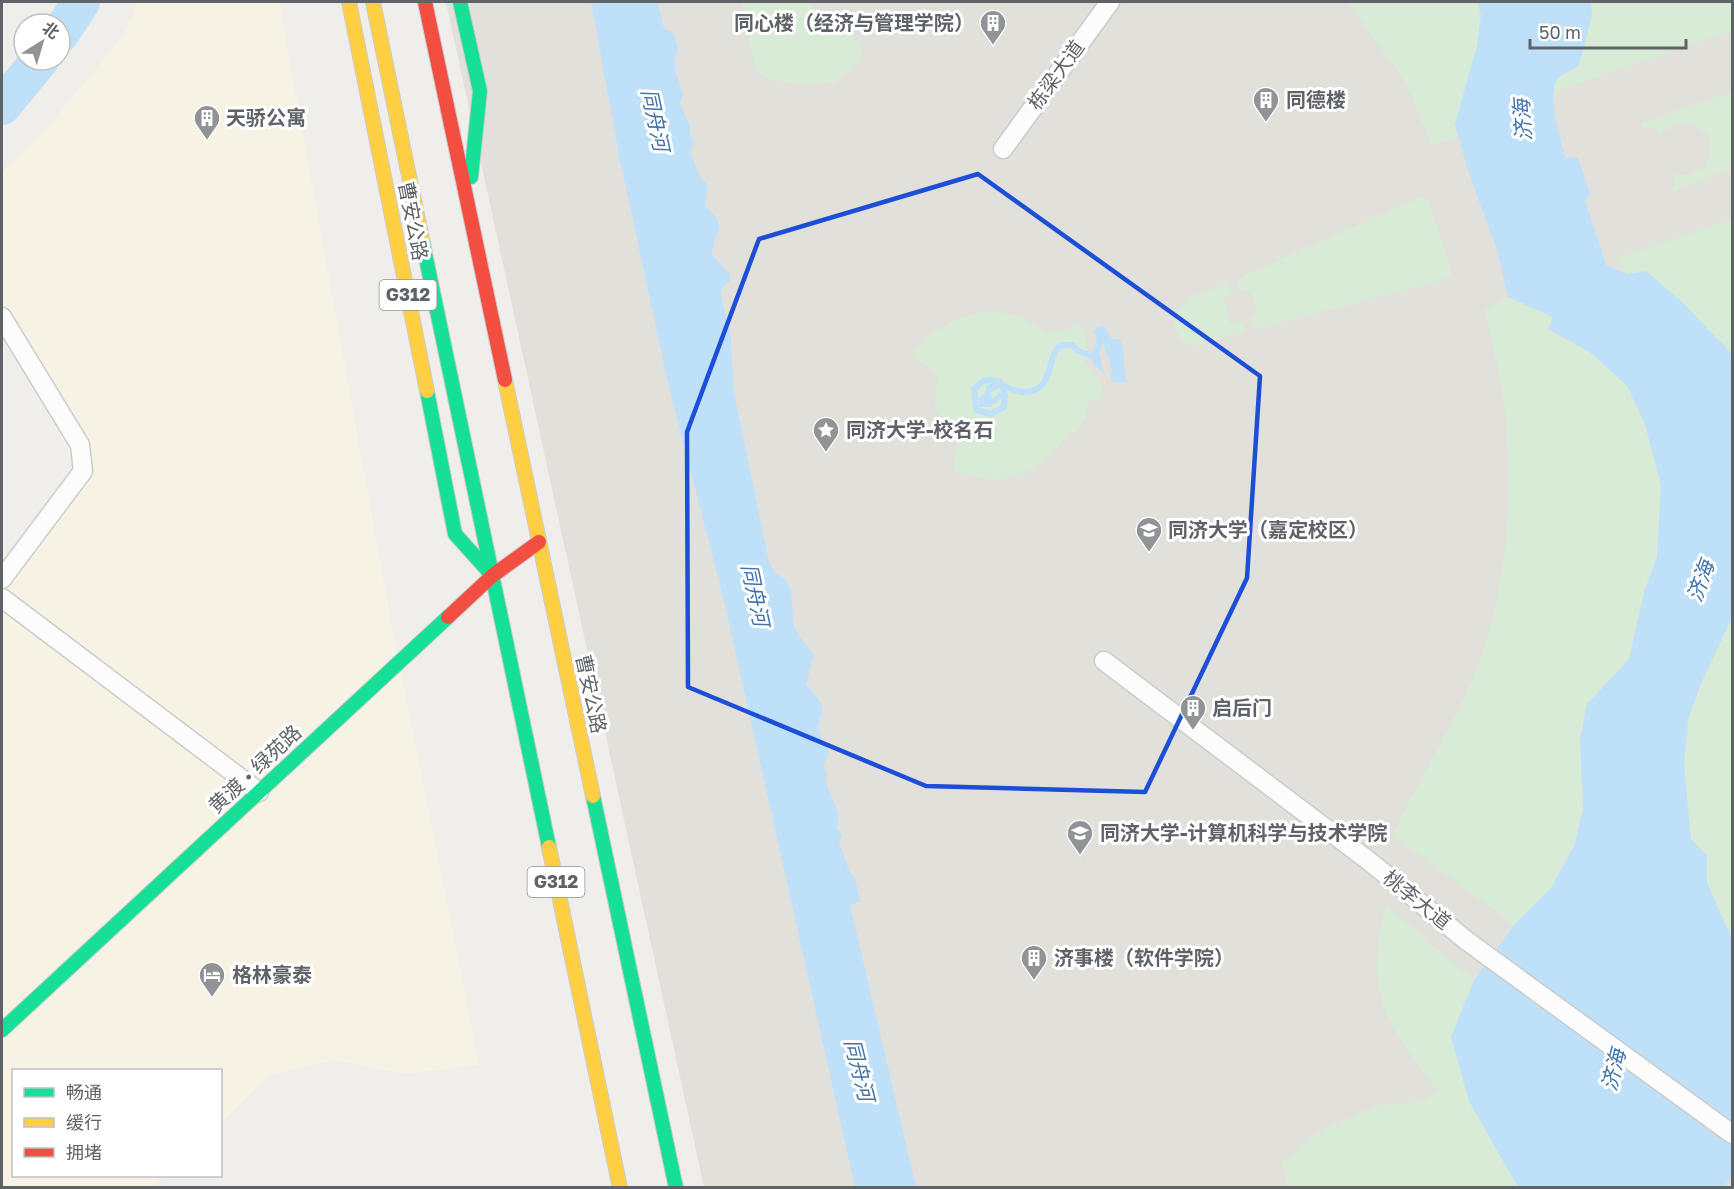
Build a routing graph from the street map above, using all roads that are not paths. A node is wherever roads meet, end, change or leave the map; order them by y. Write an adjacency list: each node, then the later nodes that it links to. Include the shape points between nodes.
1 (349, 2): 10 (main road, 曹安公路 / G312, via 455,534)
2 (373, 2): 10 (main road, 曹安公路 / G312)
3 (425, 2): 7 (main road, 曹安公路 / G312)
4 (460, 2): 7 (main road, 曹安公路 / G312, via 480,91)
5 (1110, 2): 6 (street, 栋梁大道)
6 (1002, 148)
7 (467, 208): 9 (main road, 曹安公路 / G312)
8 (2, 317): 11 (street, via 80,445 82,471)
9 (539, 542): 10 (main road, 黄渡 • 绿苑路); 18 (main road, 曹安公路 / G312)
10 (492, 576): 14 (main road, 黄渡 • 绿苑路); 17 (main road, 曹安公路 / G312)
11 (2, 579)
12 (2, 598): 14 (street)
13 (1104, 661): 16 (street, 桃李大道, via 1370,861 1477,947)
14 (259, 792): 15 (main road, 黄渡 • 绿苑路)
15 (2, 1029)
16 (1732, 1134)
17 (620, 1188)
18 (676, 1188)

